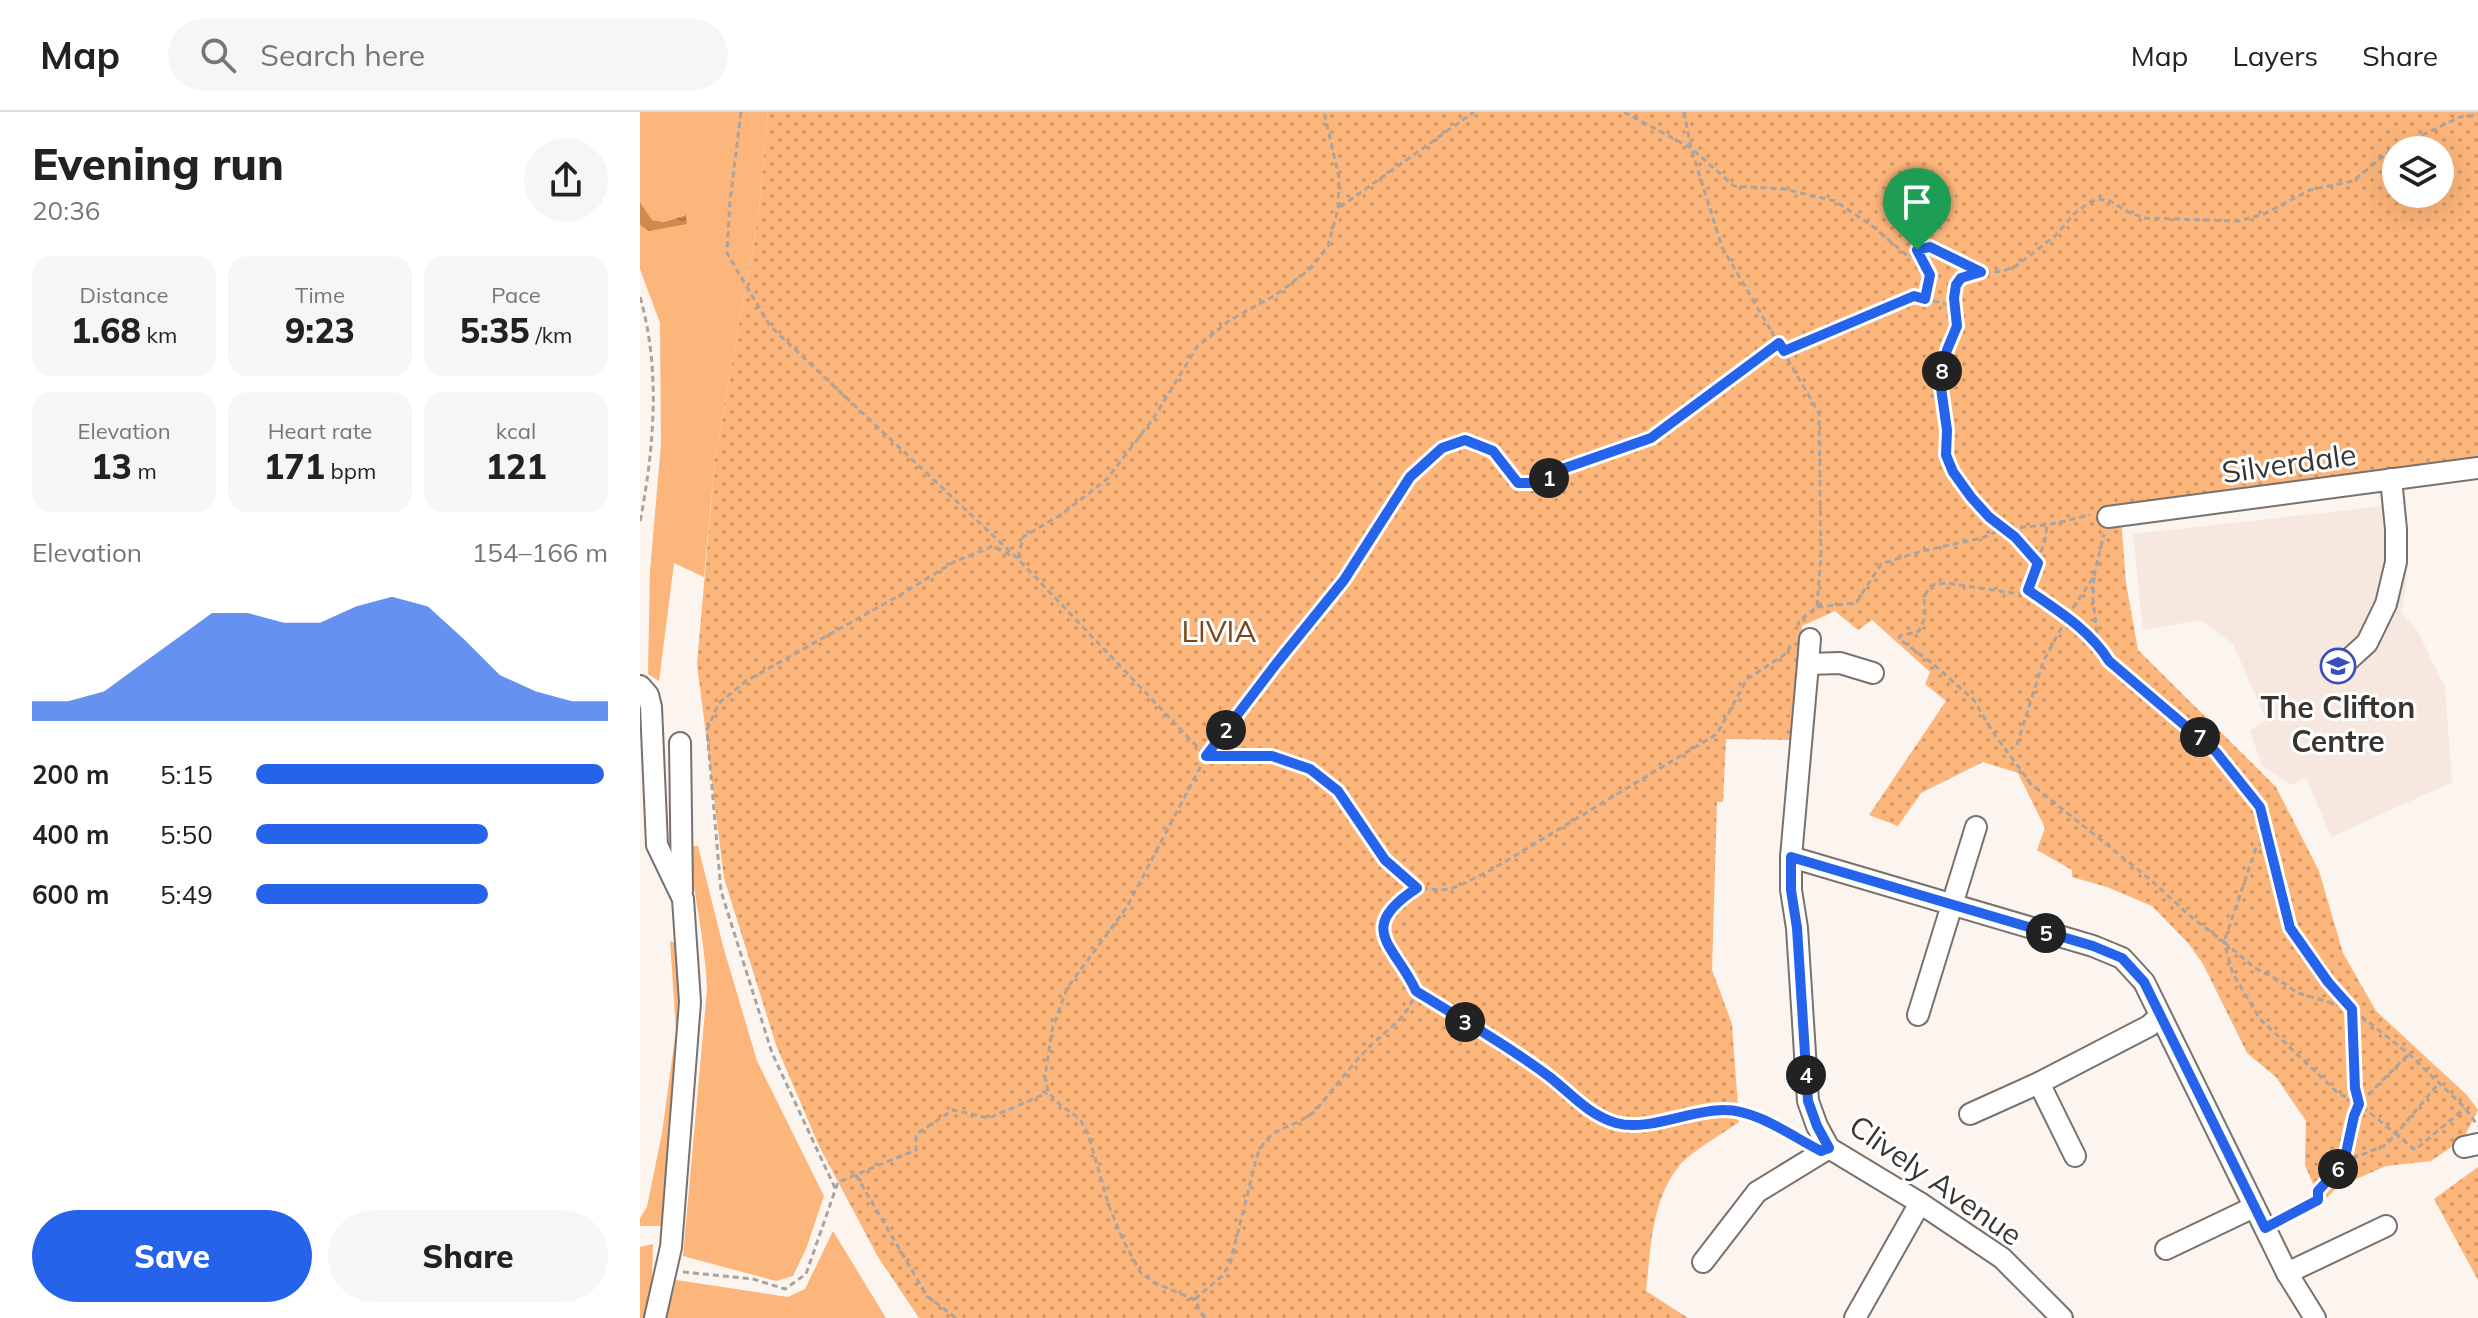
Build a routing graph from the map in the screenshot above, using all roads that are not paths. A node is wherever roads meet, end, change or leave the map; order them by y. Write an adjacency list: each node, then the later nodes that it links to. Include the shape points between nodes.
1 (2478, 468): 2 (street, Silverdale)
2 (2391, 479): 3 (street, Silverdale); 5 (street, via 2396,562 2386,604 2367,643)
3 (2108, 517)
4 (1803, 636): 6 (street, Clively Avenue)
5 (2345, 663)
6 (1808, 664): 7 (street, via 1840,663); 11 (street, Clively Avenue)
7 (1873, 673)
8 (640, 686): 12 (street, via 651,707 657,845)
9 (680, 743): 12 (street)
10 (1976, 827): 13 (street)
11 (1791, 857): 13 (street); 18 (street, Clively Avenue, via 1808,1101)
12 (683, 899): 26 (street, via 690,1002 667,1270)
13 (1951, 906): 14 (street); 15 (street, via 2122,958 2144,982)
14 (1918, 1015)
15 (2160, 1016): 16 (street); 21 (street)
16 (2039, 1083): 17 (street); 19 (street)
17 (1970, 1114)
18 (1825, 1149): 20 (street, Clively Avenue); 24 (street, via 1757,1192)
19 (2075, 1156)
20 (1920, 1203): 27 (street); 28 (street, Clively Avenue, via 2002,1258)
21 (2254, 1207): 23 (street); 25 (street)
22 (2386, 1226): 25 (street)
23 (2166, 1249)
24 (1703, 1262)
25 (2287, 1273): 29 (street)
26 (655, 1318)
27 (1855, 1318)
28 (2062, 1318)
29 (2315, 1318)

